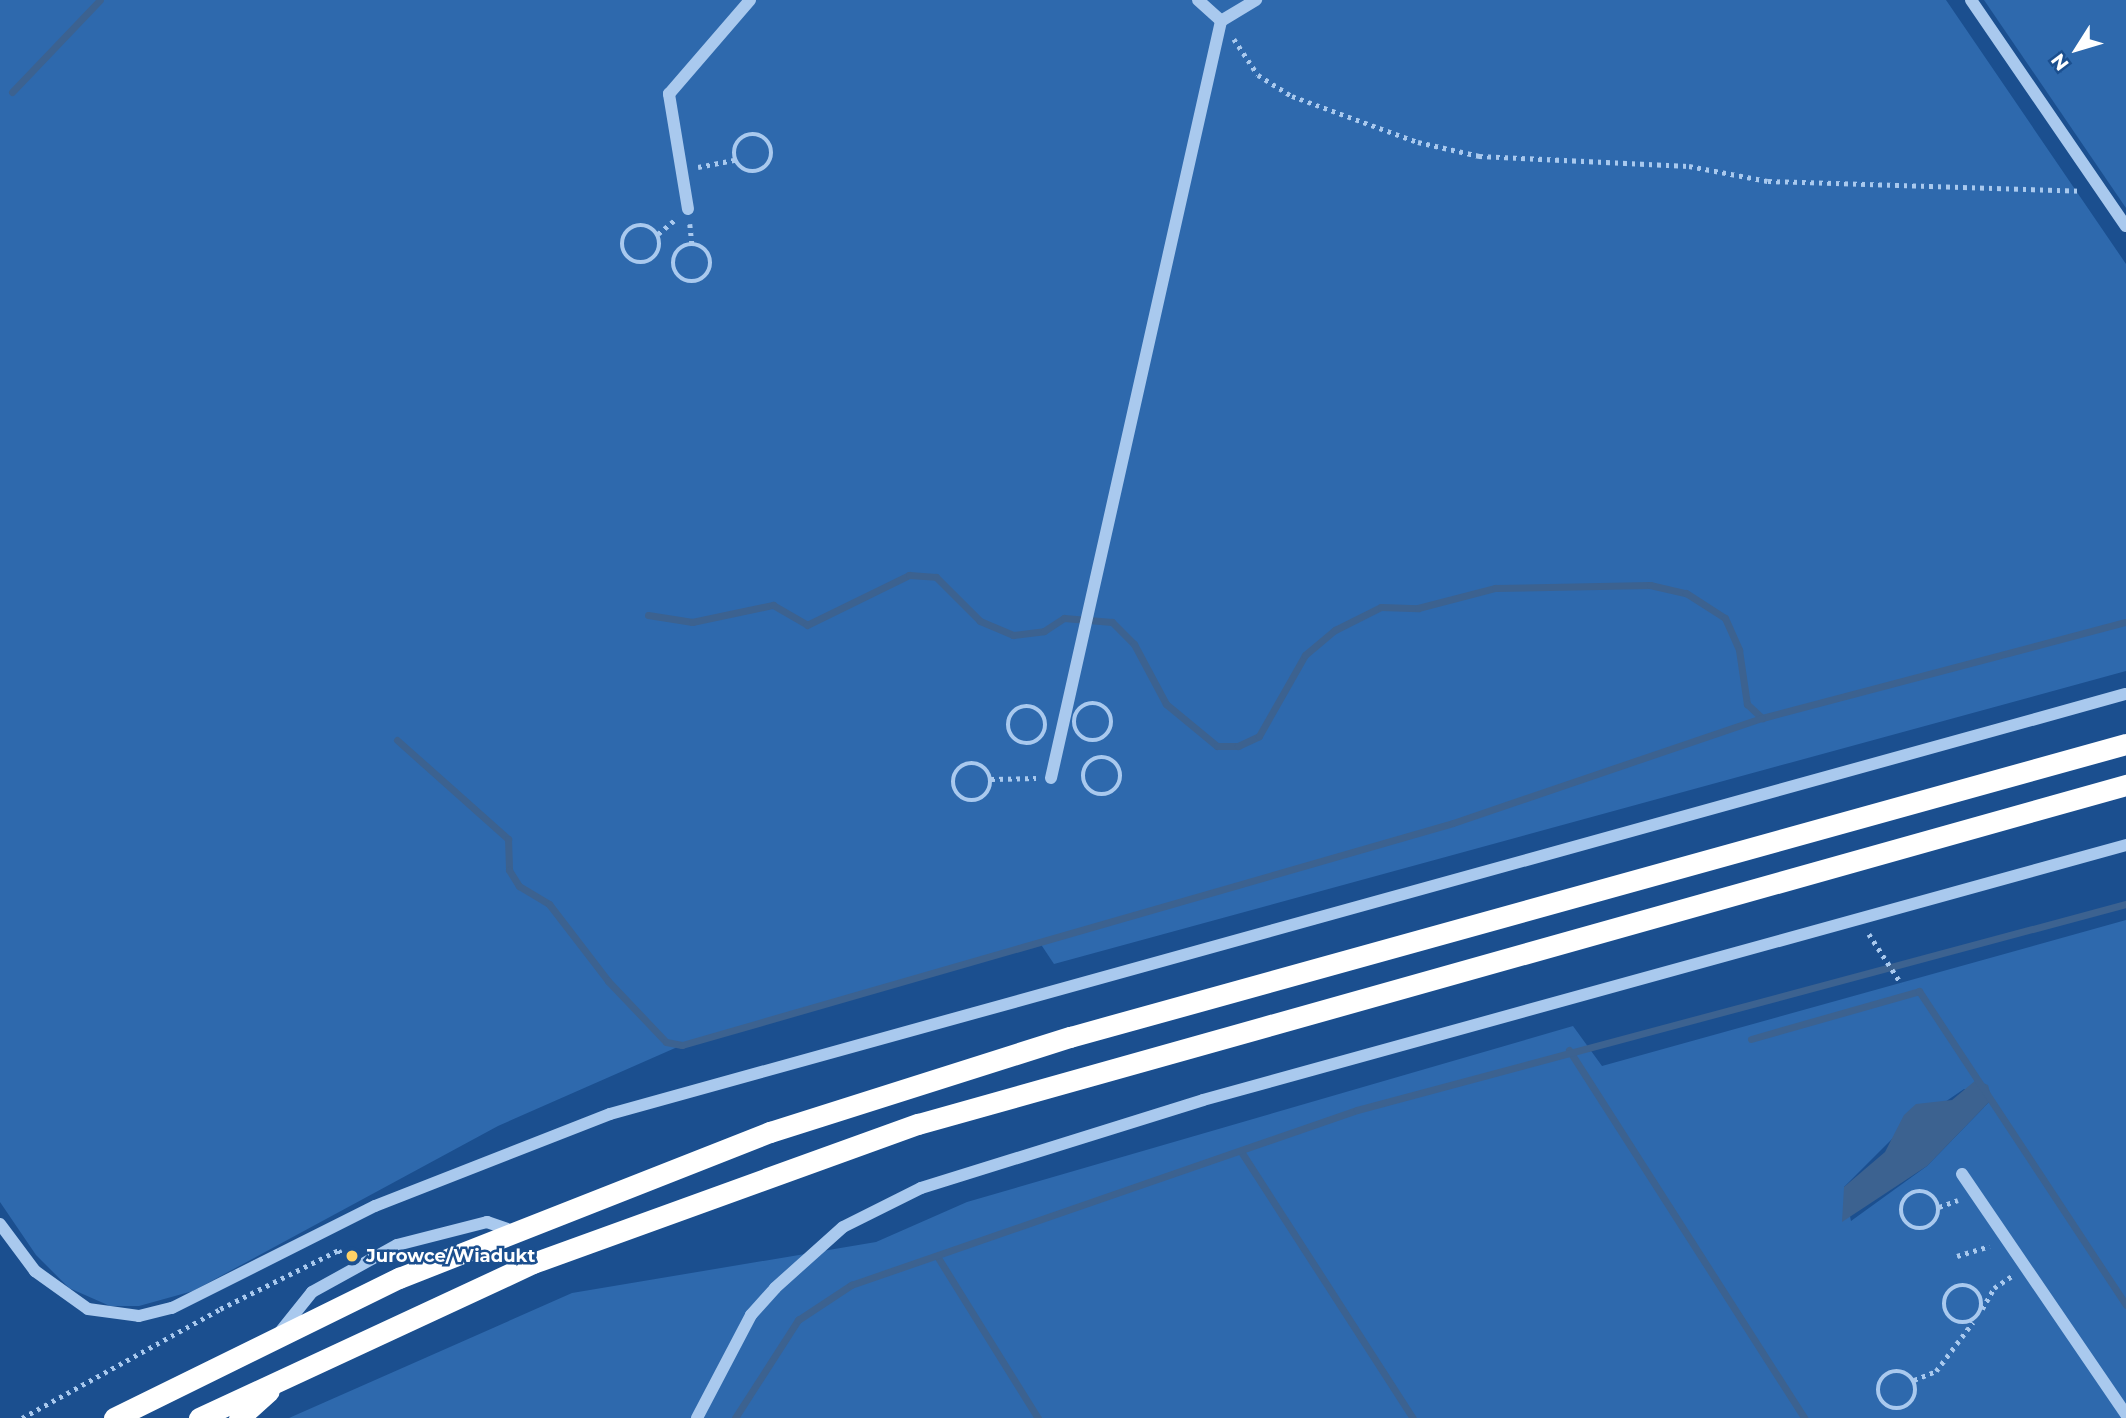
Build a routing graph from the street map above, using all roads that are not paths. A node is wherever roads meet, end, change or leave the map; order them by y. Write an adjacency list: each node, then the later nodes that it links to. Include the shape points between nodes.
1 (750, 0): 6 (street, via 669,94)
2 (1198, 0): 5 (street)
3 (1256, 0): 5 (street)
4 (1971, 0): 7 (street)
5 (1221, 21): 10 (street)
6 (688, 209)
7 (2126, 226)
8 (2126, 694): 16 (street, via 610,1114 375,1206 172,1308 139,1316 88,1309 60,1294)
9 (2126, 744): 15 (highway, via 1070,1037 699,1156)
10 (1051, 778)
11 (2126, 785): 18 (highway, via 918,1124 595,1238)
12 (2126, 845): 23 (street, via 1203,1100 911,1192 843,1227 775,1288 751,1315)
13 (1962, 1174): 19 (street)
14 (0, 1224): 16 (street)
15 (510, 1230): 17 (highway); 17 (street, via 487,1222 397,1245 312,1292)
16 (5, 1241)
17 (279, 1333): 20 (highway)
18 (287, 1374): 21 (highway); 22 (highway)
19 (2126, 1414)
20 (114, 1418)
21 (198, 1418)
22 (239, 1418)
23 (696, 1418)

